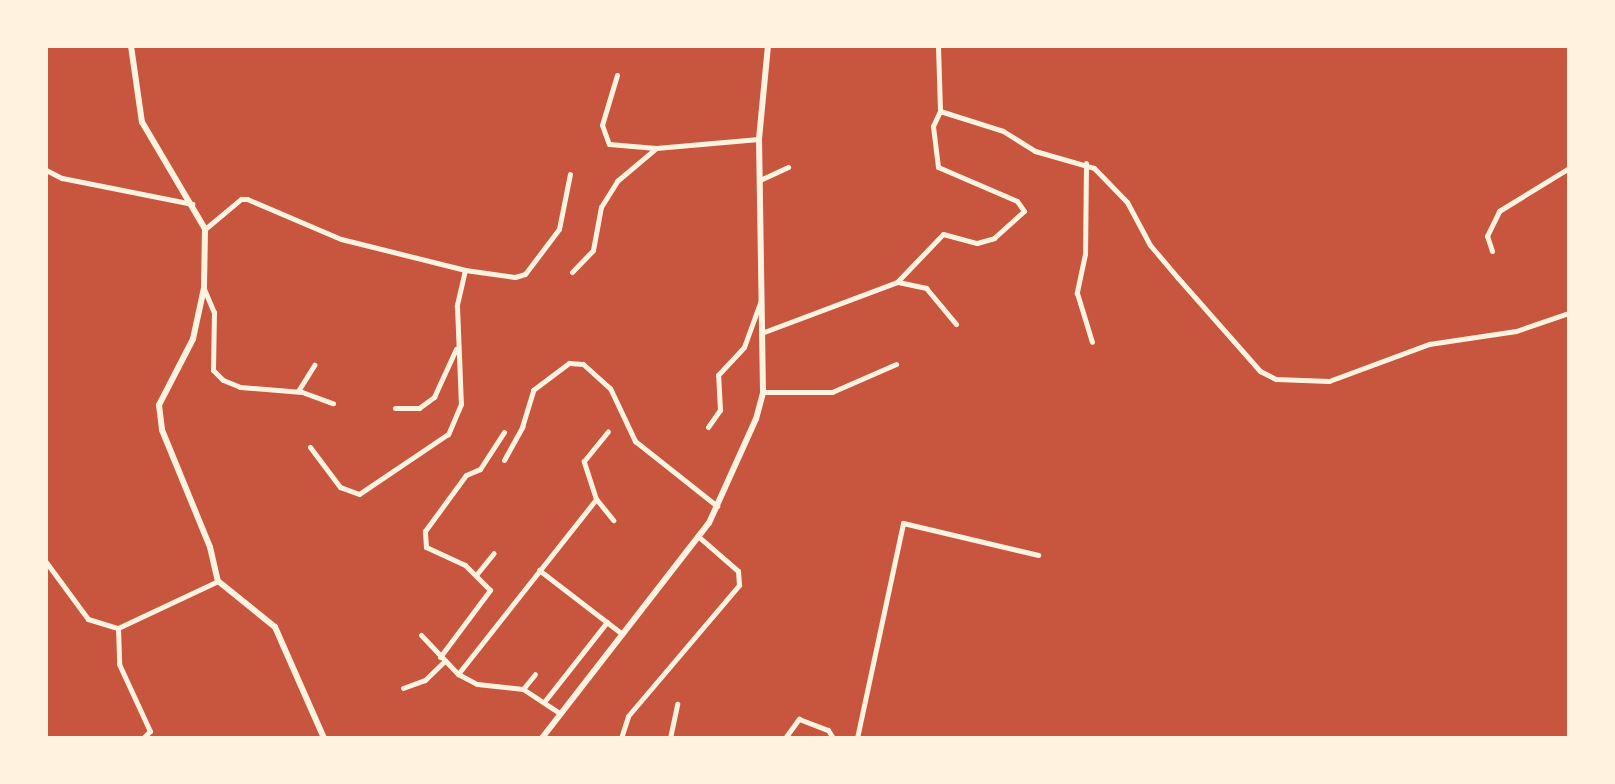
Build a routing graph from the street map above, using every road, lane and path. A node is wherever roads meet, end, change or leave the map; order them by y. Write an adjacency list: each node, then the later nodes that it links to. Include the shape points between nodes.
1 (131, 46): 14 (street, via 142,122)
2 (768, 46): 6 (street)
3 (938, 46): 5 (street)
4 (617, 75): 7 (street, via 604,112 604,139 615,146)
5 (940, 111): 8 (street, via 1003,131 1051,157); 19 (street, via 933,126 938,167 1017,201 1024,211 994,238 977,243 943,234)
6 (759, 139): 7 (street); 13 (street)
7 (656, 148): 18 (street, via 617,181 601,207 593,250)
8 (1086, 163): 22 (street, via 1127,202 1150,245 1178,278 1260,371 1276,379 1329,381 1429,344 1516,331); 25 (street, via 1085,254 1077,293)
9 (788, 167): 13 (street)
10 (1569, 168): 16 (street, via 1499,211 1487,236)
11 (46, 170): 14 (street, via 141,197)
12 (570, 174): 17 (street, via 559,229 525,274)
13 (760, 180): 21 (street)
14 (193, 205): 15 (street)
15 (205, 229): 17 (street, via 247,199 341,239); 20 (street)
16 (1492, 251)
17 (465, 270): 26 (street, via 457,306)
18 (572, 272)
19 (897, 282): 23 (street, via 926,288); 24 (street)
20 (204, 288): 29 (street, via 214,312 213,370 240,387); 47 (street, via 193,339 163,396 159,416)
21 (763, 295): 24 (street); 33 (street, via 744,347 718,375 720,410)
22 (1569, 313)
23 (956, 324)
24 (764, 332): 30 (street)
25 (1092, 342)
26 (458, 344): 32 (street, via 434,397 419,408); 36 (street, via 461,404 455,423 437,442 359,494 340,487)
27 (896, 364): 30 (street, via 832,392)
28 (314, 365): 29 (street)
29 (298, 392): 31 (street)
30 (763, 392): 39 (street)
31 (333, 403)
32 (395, 408)
33 (708, 427)
34 (608, 431): 38 (street, via 584,461)
35 (504, 432): 46 (street, via 480,469 466,475 425,531 426,547)
36 (310, 447)
37 (504, 460): 39 (street, via 533,390 569,363 583,364 610,388 635,441)
38 (596, 499): 40 (street); 45 (street)
39 (717, 506): 41 (street)
40 (613, 520)
41 (699, 537): 50 (street); 63 (street, via 738,571 739,585 628,716)
42 (494, 553): 46 (street)
43 (1038, 555): 67 (street, via 903,523)
44 (46, 562): 49 (street, via 88,619)
45 (539, 570): 48 (street); 53 (street)
46 (476, 575): 52 (street, via 490,590)
47 (218, 581): 49 (street); 61 (street, via 275,627)
48 (607, 622): 50 (street); 57 (street)
49 (118, 628): 60 (street, via 119,664 150,731)
50 (622, 634): 59 (street)
51 (421, 635): 52 (street)
52 (443, 659): 53 (street); 55 (street, via 425,680)
53 (458, 674): 56 (street, via 477,684)
54 (535, 674): 56 (street)
55 (403, 688)
56 (523, 689): 57 (street)
57 (544, 702): 59 (street)
58 (677, 704): 64 (street)
59 (558, 712): 62 (street)
60 (143, 738)
61 (324, 738)
62 (542, 738)
63 (621, 738)
64 (670, 738)
65 (785, 738): 66 (street, via 799,719 828,730)
66 (833, 738)
67 (857, 738)

